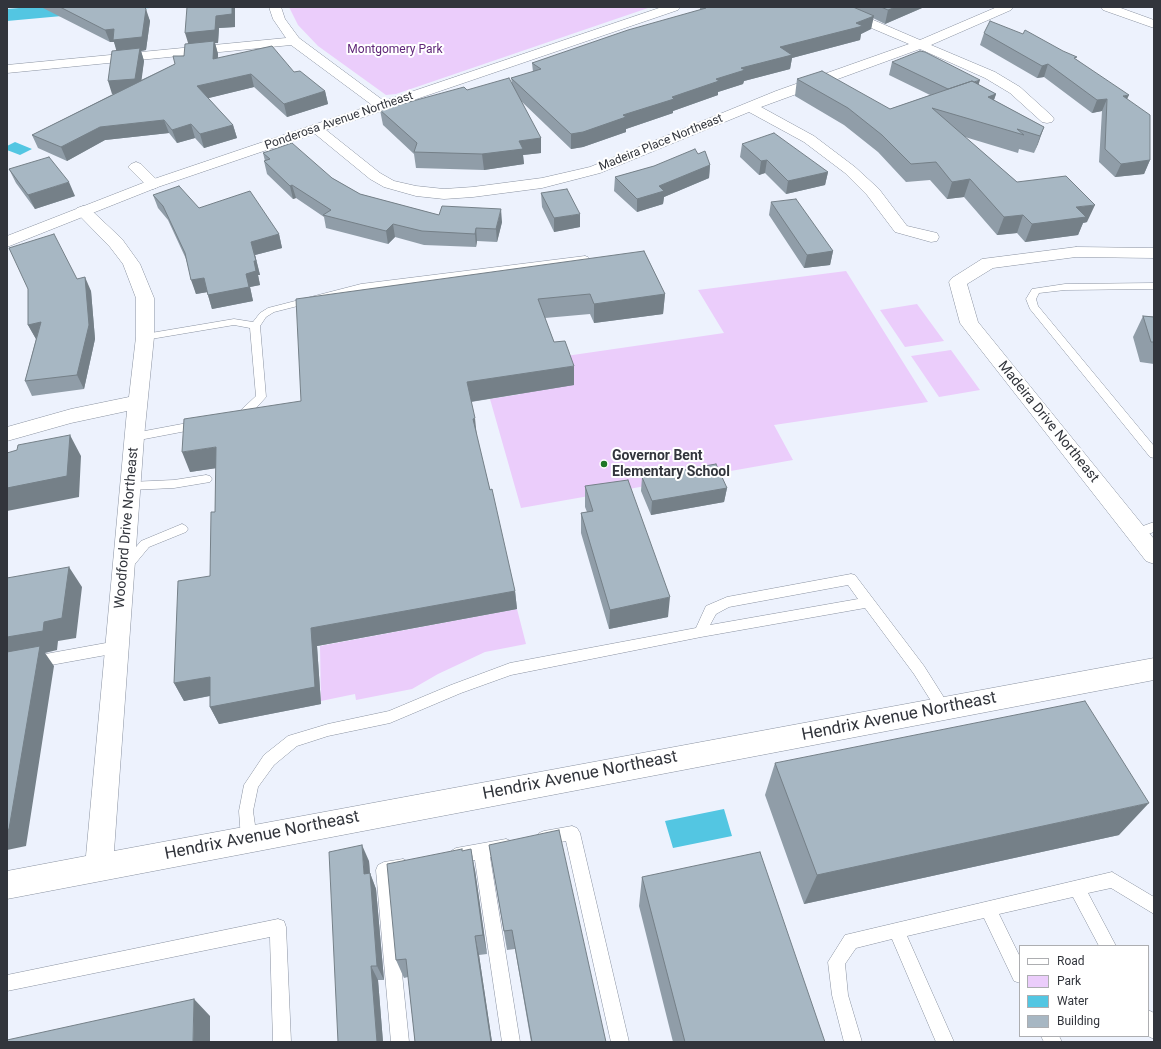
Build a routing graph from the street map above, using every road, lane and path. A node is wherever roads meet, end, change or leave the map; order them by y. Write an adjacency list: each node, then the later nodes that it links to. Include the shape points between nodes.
1 (275, 7): 7 (street, via 279,19)
2 (674, 7): 10 (street, Ponderosa Avenue Northeast)
3 (833, 7): 8 (street)
4 (1007, 7): 8 (street, Madeira Place Northeast)
5 (1107, 7): 6 (street)
6 (1154, 24)
7 (294, 41): 9 (street); 10 (street)
8 (919, 44): 11 (street, Madeira Place Northeast); 12 (street, via 1016,90)
9 (7, 69)
10 (382, 106): 13 (street, Ponderosa Avenue Northeast)
11 (751, 107): 13 (street, Madeira Place Northeast, via 595,170 542,183 473,192 416,191 389,184 375,176); 17 (street, via 809,140 850,170 873,192 900,229)
12 (1047, 119)
13 (316, 129): 15 (street, Ponderosa Avenue Northeast)
14 (136, 167): 15 (street)
15 (153, 184): 16 (street, Ponderosa Avenue Northeast)
16 (83, 211): 18 (street, Ponderosa Avenue Northeast); 23 (street, Woodford Drive Northeast, via 116,243 131,264 145,298)
17 (931, 237)
18 (7, 242)
19 (1154, 253): 33 (street, Madeira Drive Northeast, via 1076,252 988,263 958,282 969,323)
20 (585, 258): 22 (lane, via 361,287 271,310 263,315)
21 (1154, 286): 29 (lane, via 1065,287 1035,291 1031,299 1033,307)
22 (255, 326): 23 (lane, via 234,322); 25 (lane, via 261,397 244,414)
23 (145, 337): 24 (street, Woodford Drive Northeast)
24 (138, 402): 27 (street, via 71,416); 28 (street, Woodford Drive Northeast)
25 (229, 418)
26 (208, 423): 28 (lane)
27 (7, 434)
28 (134, 436): 31 (street, Woodford Drive Northeast)
29 (1154, 454)
30 (206, 479): 31 (lane, via 174,484)
31 (130, 486): 35 (street, Woodford Drive Northeast)
32 (182, 529): 35 (lane, via 145,544)
33 (1145, 530): 34 (street, Madeira Drive Northeast)
34 (1154, 555)
35 (124, 570): 38 (street, Woodford Drive Northeast)
36 (868, 602): 37 (lane); 37 (lane, via 851,580 727,602 711,610); 41 (lane, via 919,670)
37 (701, 632): 42 (lane, via 510,669 390,717 328,730 293,741 269,760 251,785 246,811)
38 (117, 647): 39 (lane); 46 (street, Woodford Drive Northeast)
39 (7, 667)
40 (1154, 668): 41 (street, Hendrix Avenue Northeast)
41 (943, 708): 42 (street, Hendrix Avenue Northeast)
42 (249, 839): 46 (street, Hendrix Avenue Northeast)
43 (481, 850): 44 (lane); 59 (lane); 60 (lane, via 572,833)
44 (444, 858)
45 (414, 864): 58 (lane, via 384,870)
46 (99, 867): 47 (street, Hendrix Avenue Northeast)
47 (7, 885)
48 (1077, 888): 49 (lane, via 1112,880); 50 (lane); 52 (lane)
49 (1154, 906)
50 (988, 910): 51 (lane); 53 (lane)
51 (897, 931): 61 (lane, via 851,941 836,962 840,995); 62 (lane)
52 (1107, 945)
53 (1019, 973)
54 (7, 983): 57 (lane, via 278,927)
55 (1149, 1021): 56 (lane)
56 (1154, 1030)
57 (282, 1042)
58 (400, 1042)
59 (511, 1042)
60 (620, 1042)
61 (853, 1042)
62 (945, 1042)

